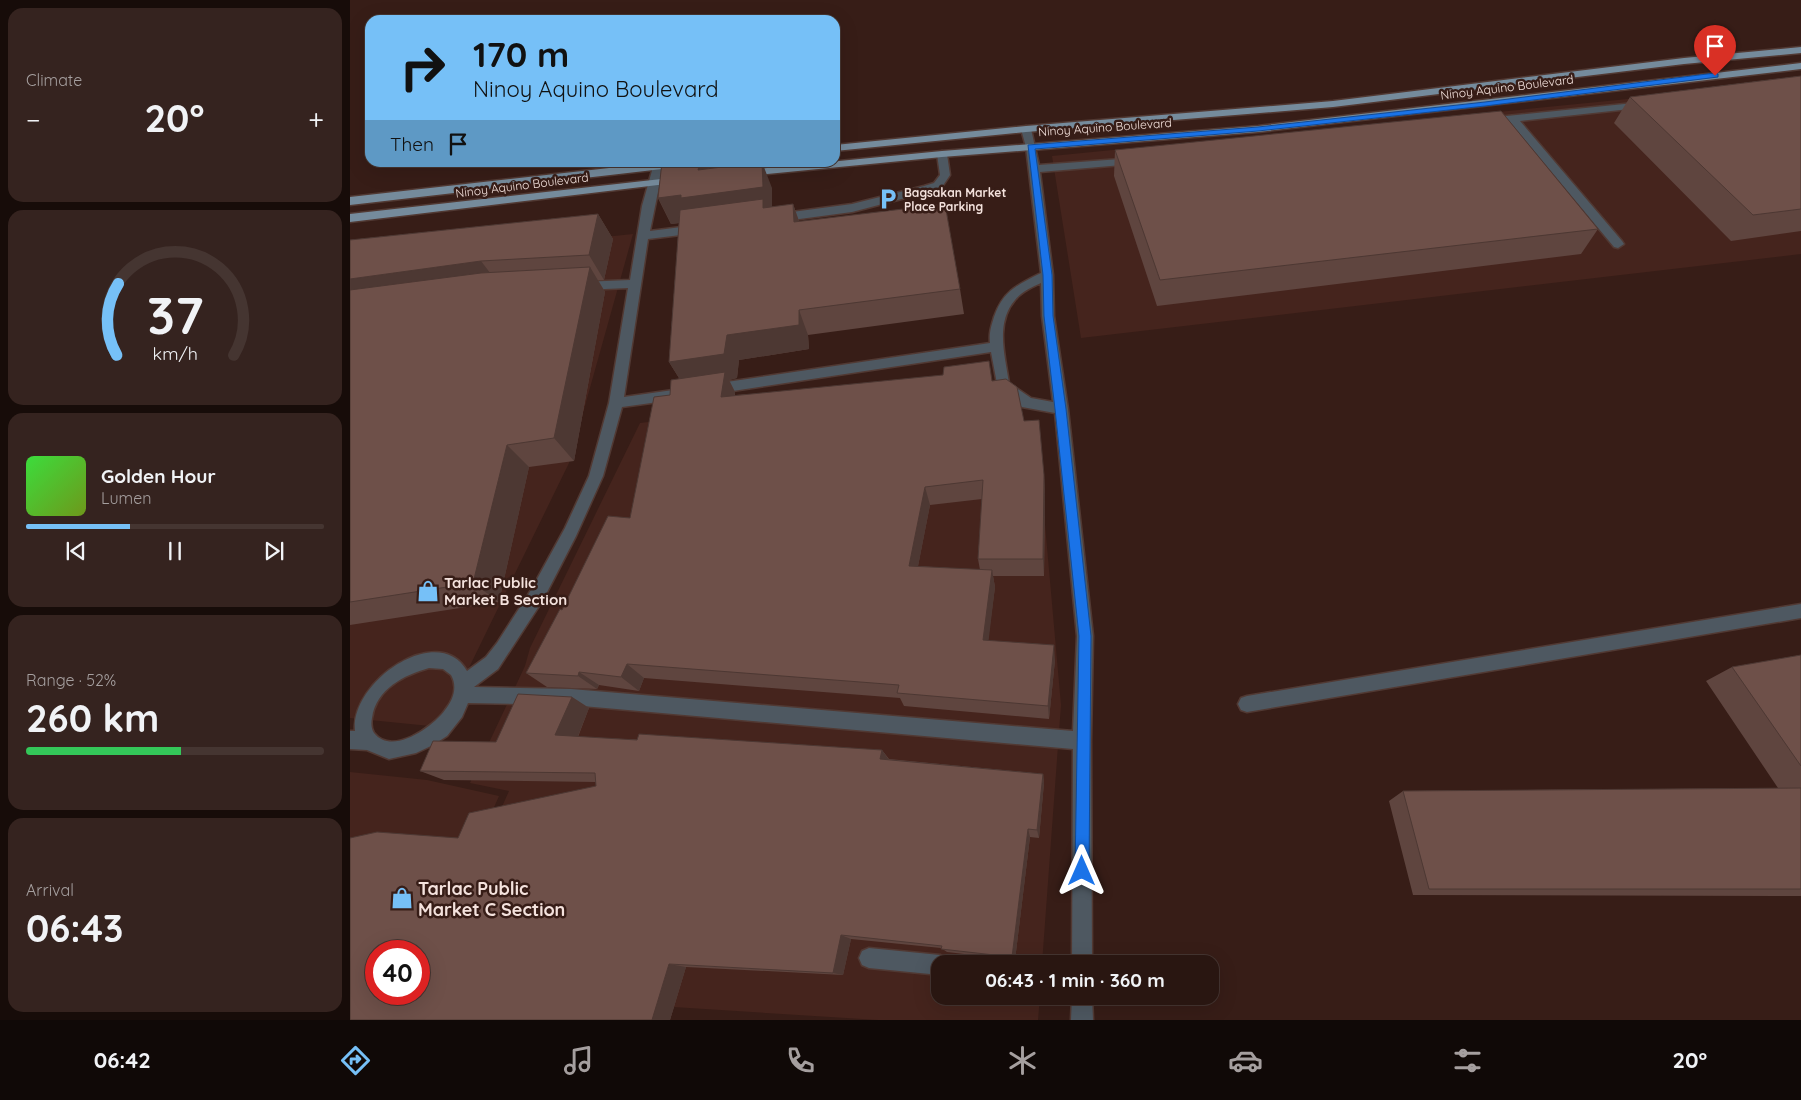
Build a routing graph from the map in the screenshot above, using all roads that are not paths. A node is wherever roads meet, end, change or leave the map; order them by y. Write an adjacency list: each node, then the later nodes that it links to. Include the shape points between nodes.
1 (1801, 50): 6 (main road, Ninoy Aquino Boulevard, via 1333,104)
2 (1801, 66): 7 (main road, Ninoy Aquino Boulevard, via 1268,128)
3 (1658, 104): 4 (street)
4 (1513, 120): 5 (street); 24 (street)
5 (1476, 122)
6 (1026, 130): 7 (street); 8 (main road, Ninoy Aquino Boulevard)
7 (1031, 147): 9 (main road, Ninoy Aquino Boulevard); 15 (street)
8 (840, 148)
9 (942, 154): 11 (main road, Ninoy Aquino Boulevard); 21 (street, via 945,175 938,185 928,190 852,208)
10 (1142, 160): 15 (street)
11 (840, 164)
12 (649, 167): 19 (main road, Ninoy Aquino Boulevard)
13 (658, 167): 18 (street)
14 (813, 167): 16 (main road, Ninoy Aquino Boulevard)
15 (1034, 170): 25 (street)
16 (734, 175)
17 (694, 178): 18 (main road, Ninoy Aquino Boulevard)
18 (655, 182): 20 (main road, Ninoy Aquino Boulevard); 23 (street)
19 (350, 201)
20 (350, 218)
21 (762, 220)
22 (712, 227): 23 (street)
23 (643, 236): 26 (street)
24 (1618, 244)
25 (1047, 275): 28 (street, via 1010,297 995,333); 32 (street, via 1048,316)
26 (635, 284): 27 (street); 31 (street)
27 (569, 287)
28 (996, 347): 29 (street); 32 (street, via 1003,385 1026,403)
29 (704, 390)
30 (684, 393): 31 (street)
31 (616, 404): 34 (street, via 596,476 541,587 492,663)
32 (1060, 409): 38 (street, via 1085,636)
33 (1801, 610): 35 (street)
34 (463, 689): 37 (street, via 452,717 433,736 409,748 385,750); 37 (street, via 458,670 446,662 429,660 409,665 374,692 364,710 362,727); 38 (street)
35 (1247, 704)
36 (350, 740): 37 (street)
37 (368, 741)
38 (1082, 741): 39 (street)
39 (1082, 955)
40 (869, 958): 41 (street)
41 (931, 964)
42 (1082, 1005): 43 (street)
43 (1082, 1020)

